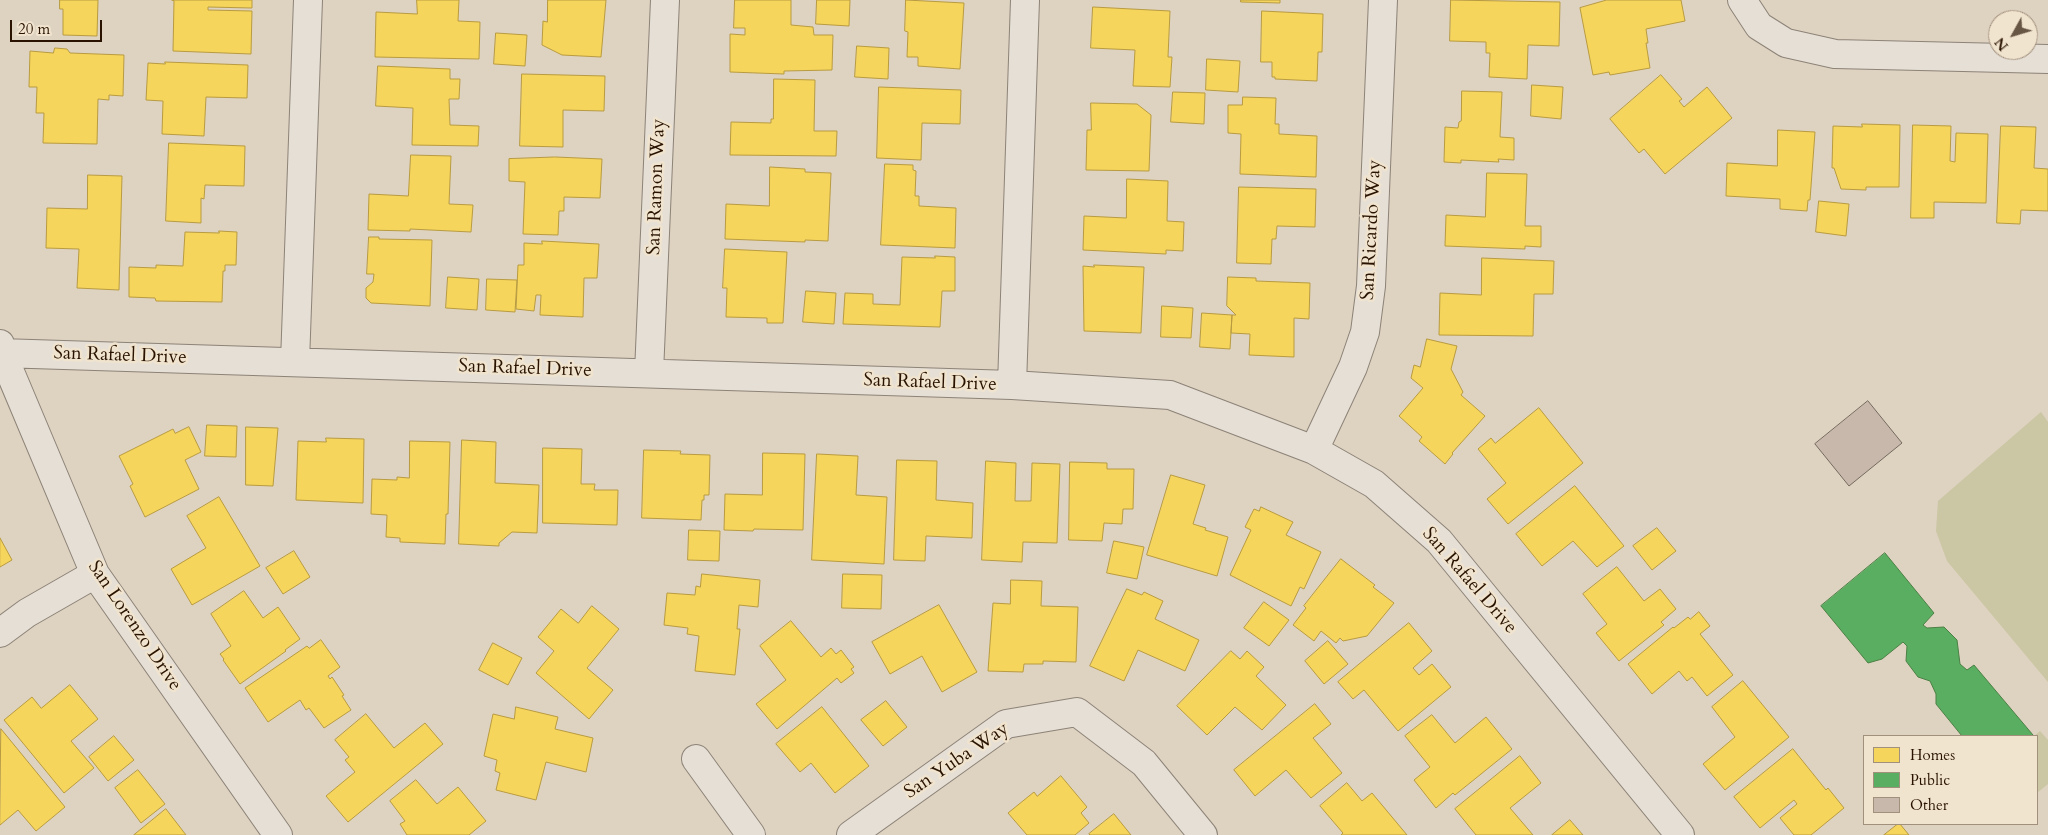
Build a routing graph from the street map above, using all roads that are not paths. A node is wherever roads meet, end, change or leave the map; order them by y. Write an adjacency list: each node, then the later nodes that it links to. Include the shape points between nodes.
1 (308, 0): 8 (street)
2 (665, 0): 9 (street, San Ramon Way)
3 (1025, 0): 10 (street)
4 (1383, 0): 11 (street, San Ricardo Way, via 1370,286 1365,332 1353,367)
5 (1742, 0): 6 (street, via 1759,26 1786,43 1835,54)
6 (2048, 59)
7 (1, 350): 8 (street, San Rafael Drive); 12 (street, San Lorenzo Drive)
8 (295, 362): 9 (street, San Rafael Drive)
9 (649, 374): 10 (street, San Rafael Drive)
10 (1012, 385): 11 (street, San Rafael Drive, via 1170,395)
11 (1314, 450): 19 (street, San Rafael Drive, via 1374,484 1439,541)
12 (95, 574): 13 (street, via 27,613); 15 (street, San Lorenzo Drive)
13 (0, 633)
14 (696, 759): 16 (street)
15 (278, 835)
16 (751, 835)
17 (851, 835): 18 (street, San Yuba Way, via 1006,724 1077,712 1144,763)
18 (1203, 835)
19 (1680, 835)

